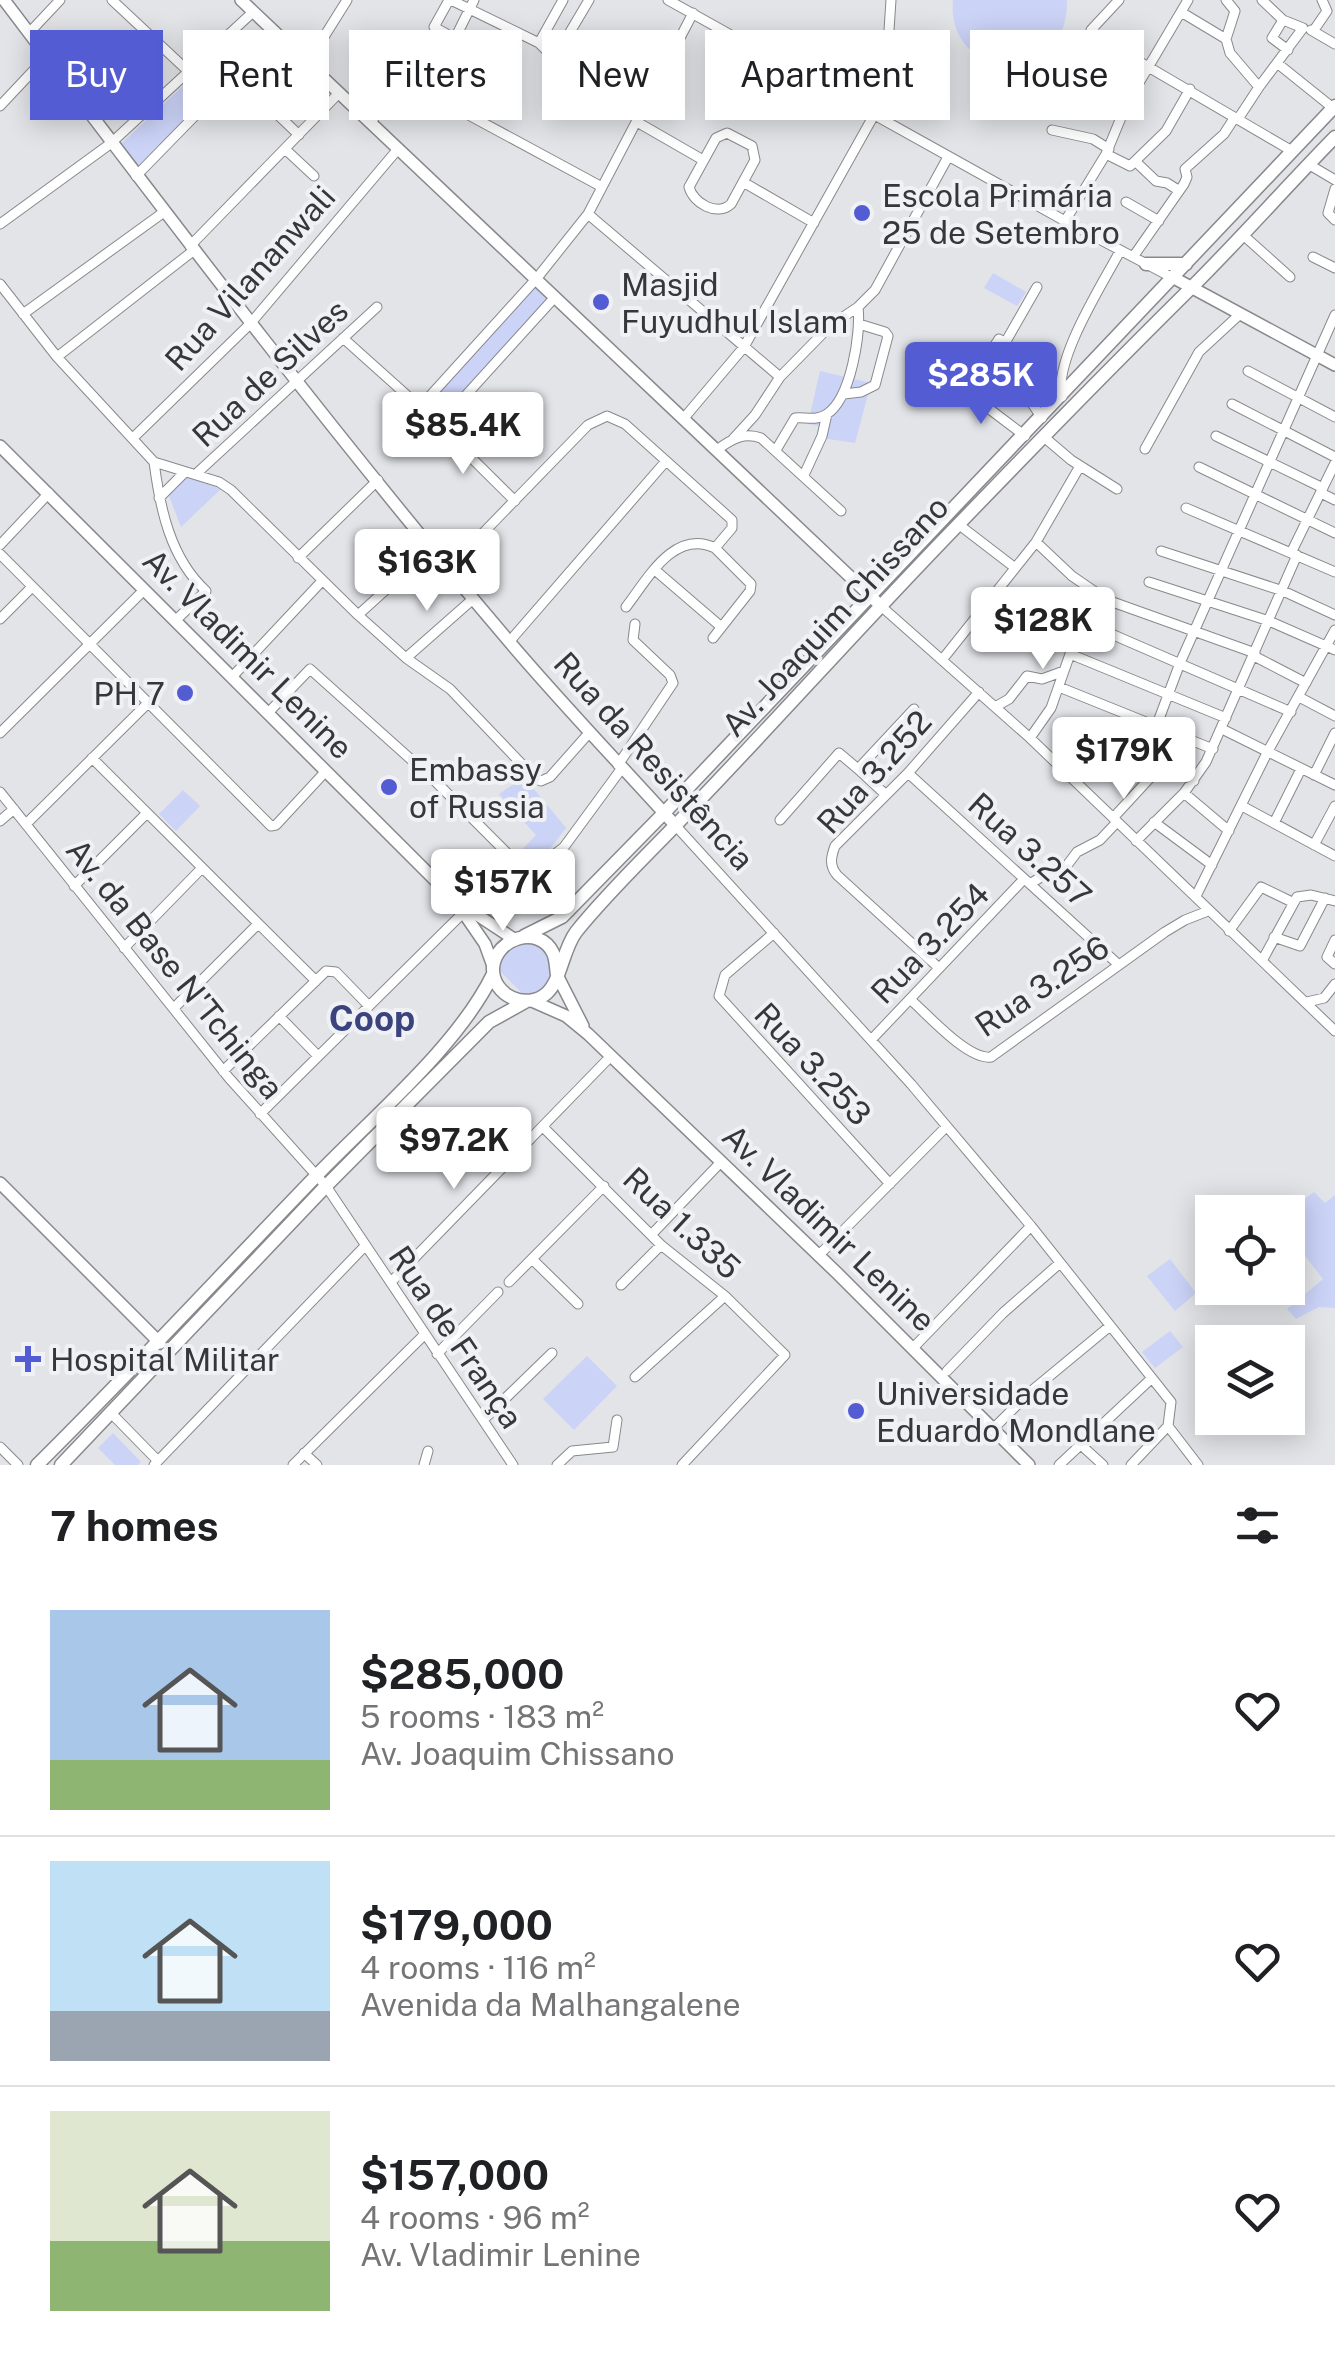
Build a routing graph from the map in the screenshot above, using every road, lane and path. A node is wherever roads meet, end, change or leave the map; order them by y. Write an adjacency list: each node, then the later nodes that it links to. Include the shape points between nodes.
1 (4, 0): 29 (street, Rua da Resistência)
2 (60, 0): 29 (street)
3 (112, 0): 35 (street)
4 (241, 0): 17 (street)
5 (347, 0): 24 (street)
6 (450, 0): 16 (street); 25 (street, via 434,27)
7 (564, 0): 31 (street)
8 (589, 0): 31 (street, via 560,49 548,51)
9 (668, 0): 19 (street)
10 (891, 0): 28 (street)
11 (1120, 0): 36 (street, via 1091,30)
12 (1188, 0): 18 (street)
13 (1226, 0): 30 (street, via 1234,12)
14 (1262, 0): 20 (street)
15 (1322, 0): 21 (street, via 1327,11)
16 (472, 4): 26 (street); 31 (street)
17 (253, 12): 22 (street); 23 (street)
18 (1182, 12): 30 (street); 36 (street)
19 (693, 13): 27 (street); 53 (street)
20 (1283, 20): 21 (street); 33 (street, via 1272,38)
21 (1309, 29): 32 (street); 33 (street)
22 (233, 30)
23 (272, 30)
24 (328, 30)
25 (439, 30)
26 (458, 30)
27 (723, 30)
28 (889, 30)
29 (29, 32)
30 (1226, 39): 40 (street)
31 (539, 43)
32 (1335, 44)
33 (1288, 50): 34 (street)
34 (1277, 63): 40 (street); 44 (street)
35 (183, 66)
36 (1150, 67): 41 (street); 62 (street)
37 (30, 73): 43 (street)
38 (183, 77): 58 (street)
39 (329, 85): 42 (street)
40 (1258, 88): 45 (street)
41 (1190, 90): 45 (street); 65 (street, via 1166,131)
42 (338, 94): 54 (street); 56 (street)
43 (0, 106)
44 (1334, 107): 61 (main road, Av. Joaquim Chissano)
45 (1237, 118): 61 (street); 73 (street, via 1185,169)
46 (93, 120): 58 (street, Rua da Resistência)
47 (191, 120): 67 (street)
48 (283, 120): 56 (street)
49 (373, 120): 54 (street)
50 (479, 120): 71 (street)
51 (871, 120): 80 (street)
52 (883, 120): 63 (street)
53 (637, 122): 64 (street); 71 (street)
54 (371, 123): 60 (street)
55 (1052, 130): 62 (street, via 1093,139)
56 (298, 134): 59 (street)
57 (1335, 137): 66 (main road)
58 (110, 144): 67 (street, Rua da Resistência); 81 (street)
59 (285, 149): 68 (street); 83 (street)
60 (398, 149): 89 (street); 101 (street, Rua Vilananwali)
61 (1292, 150): 87 (main road, Av. Joaquim Chissano)
62 (1107, 152): 65 (street, via 1129,166); 79 (street)
63 (948, 157): 79 (street); 96 (street, via 875,290)
64 (703, 160): 70 (street, via 716,138 731,134 755,154); 70 (street, via 689,187 705,204 725,210)
65 (1135, 162): 73 (street, via 1156,182)
66 (1308, 164): 69 (street); 82 (main road)
67 (136, 176): 75 (street, Rua da Resistência)
68 (314, 176)
69 (1335, 180)
70 (743, 182): 80 (street)
71 (602, 187): 76 (street)
72 (1335, 189): 77 (street, via 1328,213)
73 (1178, 190): 78 (street)
74 (1126, 202): 78 (street)
75 (164, 212): 83 (street, Rua da Resistência); 98 (street)
76 (588, 214): 89 (street); 105 (street)
77 (1335, 220)
78 (1159, 221): 86 (street)
79 (1065, 222): 84 (street)
80 (814, 223): 105 (street)
81 (0, 224)
82 (1242, 234): 91 (street); 94 (main road)
83 (192, 248): 101 (street, Rua da Resistência); 106 (street)
84 (1120, 250): 86 (street); 113 (street, via 1065,359)
85 (1313, 257): 88 (street)
86 (1139, 261): 87 (main road); 90 (street)
87 (1186, 264): 90 (main road, Av. Joaquim Chissano)
88 (1335, 268)
89 (537, 278): 95 (street); 116 (street)
90 (1174, 278): 94 (street); 113 (main road, Av. Joaquim Chissano)
91 (1290, 278)
92 (0, 284): 98 (street)
93 (1036, 287): 104 (street)
94 (1191, 288): 100 (street); 126 (main road, Av. Joaquim Chissano)
95 (555, 297): 118 (street); 121 (street)
96 (858, 307): 102 (street); 110 (street, via 830,325)
97 (377, 308): 103 (street, Rua de Silves)
98 (23, 314): 106 (street)
99 (1335, 314): 107 (street)
100 (1239, 315): 107 (street); 129 (street, via 1204,346)
101 (250, 324): 111 (street, Rua da Resistência); 125 (street, Rua Vilananwali)
102 (860, 324): 112 (street); 112 (street, via 888,336 875,385)
103 (343, 338): 111 (street, Rua de Silves); 116 (street)
104 (1005, 343): 119 (street); 123 (street, via 999,339 962,393)
105 (744, 347): 110 (street); 118 (street)
106 (56, 356): 125 (street)
107 (1318, 357): 108 (street); 114 (street)
108 (1335, 365)
109 (1248, 372): 114 (street)
110 (780, 377): 127 (street)
111 (297, 382): 138 (street, Rua de Silves); 140 (street, Rua da Resistência)
112 (844, 394): 117 (street)
113 (1062, 397): 119 (main road, Av. Joaquim Chissano)
114 (1298, 398): 120 (street); 122 (street)
115 (1232, 404): 122 (street)
116 (420, 406): 121 (street)
117 (827, 414): 131 (street, via 796,418); 139 (street)
118 (682, 416): 130 (street)
119 (1042, 418): 123 (main road, Av. Joaquim Chissano)
120 (1335, 418)
121 (439, 425): 146 (street)
122 (1284, 430): 134 (street); 135 (street)
123 (1024, 436): 174 (main road, Av. Joaquim Chissano)
124 (1216, 436): 134 (street)
125 (134, 437): 132 (street)
126 (1044, 437): 136 (street); 151 (main road, Av. Joaquim Chissano)
127 (734, 438): 130 (street); 131 (street, via 750,434)
128 (0, 446): 143 (street, Av. Vladimir Lenine)
129 (1144, 449)
130 (718, 450): 174 (street)
131 (776, 450): 139 (street)
132 (154, 462): 138 (street); 145 (street)
133 (666, 462): 146 (street, via 607,416 588,425); 157 (street, via 732,520); 188 (street)
134 (1269, 462): 142 (street); 144 (street)
135 (1334, 465): 142 (street)
136 (1080, 466): 141 (street); 154 (street)
137 (1198, 467): 144 (street)
138 (190, 474): 145 (street, Rua de Silves); 161 (street, via 231,490)
139 (804, 476): 149 (street)
140 (378, 480): 156 (street, Rua da Resistência); 161 (street)
141 (1117, 490)
142 (1322, 491): 147 (street); 150 (street)
143 (49, 494): 155 (street); 170 (street, Av. Vladimir Lenine)
144 (1254, 495): 150 (street); 152 (street)
145 (158, 498): 180 (street, via 188,574 206,591)
146 (515, 500): 163 (street)
147 (1335, 500)
148 (1186, 508): 152 (street)
149 (842, 511)
150 (1308, 520): 153 (street); 160 (street)
151 (958, 524): 162 (street); 174 (main road, Av. Joaquim Chissano)
152 (1239, 530): 160 (street); 165 (street)
153 (1335, 533)
154 (1036, 542): 162 (street); 172 (street)
155 (0, 545)
156 (432, 548): 163 (street, Rua da Resistência); 178 (street)
157 (715, 548): 164 (street, via 698,542 680,546); 184 (street, via 751,584)
158 (1161, 551): 165 (street)
159 (0, 554): 169 (street)
160 (1294, 554): 166 (street); 171 (street)
161 (298, 558): 167 (street)
162 (1014, 567): 194 (street)
163 (448, 568): 173 (street, Rua da Resistência)
164 (655, 570): 176 (street); 184 (street)
165 (1221, 572): 171 (street); 175 (street)
166 (1335, 572)
167 (322, 580): 178 (street); 197 (street)
168 (1150, 582): 175 (street)
169 (32, 587): 179 (street); 189 (street)
170 (144, 590): 180 (street, Av. Vladimir Lenine); 189 (street)
171 (1283, 591): 177 (street); 181 (street)
172 (1100, 596): 182 (street); 185 (street)
173 (473, 599): 188 (street, Rua da Resistência); 193 (street)
174 (876, 602): 194 (street); 236 (main road); 244 (main road, Av. Joaquim Chissano)
175 (1209, 602): 181 (street); 185 (street)
176 (626, 607)
177 (1335, 615)
178 (358, 616): 193 (street)
179 (0, 619)
180 (174, 621): 197 (street, Av. Vladimir Lenine)
181 (1269, 621): 190 (street); 192 (street)
182 (1086, 623): 191 (street); 195 (street)
183 (635, 624): 221 (street, via 633,640 673,683)
184 (720, 625): 187 (street)
185 (1194, 630): 192 (street); 195 (street)
186 (1335, 630): 190 (street)
187 (713, 638)
188 (509, 642): 214 (street, Rua da Resistência)
189 (91, 645): 204 (street); 213 (street)
190 (1331, 648): 198 (street)
191 (1070, 654): 196 (street); 202 (street)
192 (1254, 654): 198 (street); 200 (street)
193 (406, 658): 214 (street, via 450,689 541,781)
194 (942, 660): 201 (street)
195 (1180, 663): 200 (street); 202 (street)
196 (1064, 672): 199 (street); 205 (street, via 1027,676)
197 (232, 677): 208 (street, Av. Vladimir Lenine)
198 (1306, 684): 203 (street)
199 (1059, 687): 211 (street); 216 (street)
200 (1239, 688): 207 (street); 210 (street)
201 (979, 692): 205 (street); 226 (street, Rua 3.252)
202 (1168, 695): 210 (street); 211 (street)
203 (1300, 697): 207 (street); 209 (street)
204 (148, 702): 220 (street); 225 (street, via 271,826)
205 (995, 707): 216 (street)
206 (914, 708): 223 (street)
207 (1290, 712): 219 (street)
208 (268, 713): 221 (street, via 310,669 508,854 524,861 547,860 564,847); 225 (street, Av. Vladimir Lenine)
209 (1335, 716)
210 (1226, 718): 212 (street)
211 (1156, 727): 217 (street)
212 (1222, 729): 217 (street); 219 (street)
213 (0, 733)
214 (589, 733): 221 (street, Rua da Resistência)
215 (1335, 733): 227 (street)
216 (1030, 738): 239 (street)
217 (1213, 749): 228 (street)
218 (1138, 751): 222 (street)
219 (1268, 751): 224 (street); 233 (street)
220 (92, 758): 237 (street); 243 (street)
221 (620, 766): 236 (street, Rua da Resistência)
222 (1160, 766): 228 (street); 239 (street, Rua 3.254)
223 (858, 769): 232 (street); 238 (street, via 840,752)
224 (1302, 769): 227 (street); 242 (street)
225 (326, 771): 256 (street, Av. Vladimir Lenine)
226 (908, 773): 232 (street, Rua 3.252); 251 (street, Rua 3.257)
227 (1314, 775): 229 (street)
228 (1194, 782): 231 (street)
229 (1335, 785)
230 (0, 792): 235 (street, Av. da Base N'Tchinga)
231 (1184, 793): 241 (street); 245 (street)
232 (885, 794): 268 (street, Rua 3.252, via 835,846 832,868)
233 (1242, 806): 242 (street); 245 (street)
234 (1335, 806): 247 (street)
235 (14, 809): 240 (street); 243 (street, Av. da Base N'Tchinga)
236 (664, 813): 244 (street, Rua da Resistência); 262 (main road, via 562,916)
237 (147, 814): 250 (street); 252 (street)
238 (780, 820)
239 (1115, 820): 246 (street); 251 (street, Rua 3.254, via 1062,872)
240 (0, 821)
241 (1154, 822): 246 (street); 249 (street)
242 (1274, 823): 247 (street)
243 (26, 824): 252 (street, Av. da Base N'Tchinga)
244 (675, 826): 260 (street, Rua da Resistência); 270 (main road, Av. Joaquim Chissano, via 575,933)
245 (1230, 831): 249 (street)
246 (1136, 841): 253 (street)
247 (1314, 845): 248 (street)
248 (1335, 856)
249 (1212, 865): 253 (street)
250 (202, 869): 258 (street); 264 (street)
251 (1027, 881): 267 (street, Rua 3.257); 268 (street, Rua 3.254)
252 (74, 886): 264 (street, Av. da Base N'Tchinga)
253 (1196, 896): 257 (street)
254 (1330, 899): 255 (street, via 1304,895); 261 (street, via 1300,946)
255 (1292, 902): 259 (street, via 1260,888); 261 (street)
256 (462, 907): 262 (street, Av. Vladimir Lenine); 269 (street, Av. Vladimir Lenine); 276 (street)
257 (1208, 911): 259 (street); 267 (street, Rua 3.256)
258 (258, 924): 271 (street); 277 (street)
259 (1229, 931): 265 (street)
260 (774, 933): 281 (street, Rua da Resistência); 291 (street, Rua 3.253, via 726,975 719,996)
261 (1274, 937): 265 (street)
262 (518, 938): 269 (main road, via 496,954); 270 (main road, via 540,940 553,952)
263 (1335, 940): 266 (street, via 1327,957)
264 (124, 948): 277 (street, Av. da Base N'Tchinga)
265 (1263, 959): 275 (street)
266 (1335, 964)
267 (1118, 965): 273 (street, Rua 3.256, via 991,1058 966,1048)
268 (939, 968): 273 (street, Rua 3.254)
269 (493, 970): 274 (main road, via 504,994); 289 (main road, via 474,1010)
270 (557, 975): 274 (main road, via 548,992); 280 (street, Av. Vladimir Lenine)
271 (316, 980): 276 (street, via 336,972); 278 (street)
272 (1335, 984): 275 (street, via 1324,998)
273 (911, 1000): 281 (street, Rua 3.254)
274 (529, 1001): 280 (street, Av. Vladimir Lenine); 289 (main road, via 488,1022)
275 (1307, 1002): 279 (street)
276 (369, 1006): 283 (street)
277 (174, 1008): 284 (street, Av. da Base N'Tchinga)
278 (279, 1016): 283 (street); 284 (street)
279 (1335, 1030)
280 (588, 1034): 282 (street, Av. Vladimir Lenine)
281 (871, 1040): 286 (street, Rua da Resistência)
282 (607, 1053): 287 (street); 288 (street, Av. Vladimir Lenine)
283 (318, 1056): 285 (street)
284 (223, 1071): 285 (street, Av. da Base N'Tchinga)
285 (260, 1114): 289 (street, Av. da Base N'Tchinga)
286 (946, 1127): 291 (street); 293 (street, Rua da Resistência)
287 (544, 1128): 292 (street, Rua 1.335); 300 (street)
288 (721, 1162): 294 (street); 297 (street, Av. Vladimir Lenine)
289 (320, 1181): 296 (street, Rua de França); 308 (main road); 315 (main road)
290 (0, 1183): 308 (street)
291 (890, 1184): 297 (street)
292 (604, 1186): 294 (street, Rua 1.335); 298 (street)
293 (1031, 1226): 299 (street, Rua da Resistência); 309 (street)
294 (652, 1233): 295 (street, Rua 1.335)
295 (662, 1245): 302 (street); 304 (street, Rua 1.335)
296 (364, 1247): 300 (street, Rua de França); 324 (street)
297 (818, 1256): 309 (street, Av. Vladimir Lenine)
298 (532, 1259): 301 (street); 305 (street)
299 (1060, 1263): 306 (street, Rua da Resistência); 312 (street)
300 (391, 1282): 307 (street, Rua de França)
301 (510, 1282)
302 (622, 1285)
303 (498, 1292): 310 (street)
304 (725, 1296): 313 (street); 333 (street, Rua 1.335, via 785,1356)
305 (578, 1304)
306 (1110, 1326): 314 (street, Rua da Resistência); 319 (street)
307 (424, 1335): 310 (street, Rua de França); 323 (street)
308 (160, 1343): 326 (main road)
309 (913, 1348): 319 (street, Av. Vladimir Lenine)
310 (437, 1354): 316 (street, Rua de França)
311 (552, 1354): 316 (street)
312 (948, 1371)
313 (635, 1377)
314 (1152, 1378): 318 (street, Rua da Resistência, via 1171,1402); 320 (street)
315 (110, 1413): 324 (street); 327 (main road)
316 (483, 1420): 331 (street, Rua de França)
317 (617, 1420): 332 (street, via 613,1447 572,1452)
318 (1168, 1426): 337 (street); 338 (street)
319 (994, 1428): 334 (street, Av. Vladimir Lenine)
320 (1080, 1444): 335 (street); 336 (street)
321 (0, 1447): 325 (street)
322 (428, 1452): 330 (street)
323 (304, 1453): 328 (street); 329 (street)
324 (156, 1463)
325 (18, 1465)
326 (38, 1465)
327 (61, 1465)
328 (293, 1465)
329 (317, 1465)
330 (424, 1465)
331 (513, 1465)
332 (557, 1465)
333 (682, 1465)
334 (1029, 1465)
335 (1059, 1465)
336 (1103, 1465)
337 (1131, 1465)
338 (1198, 1465)

